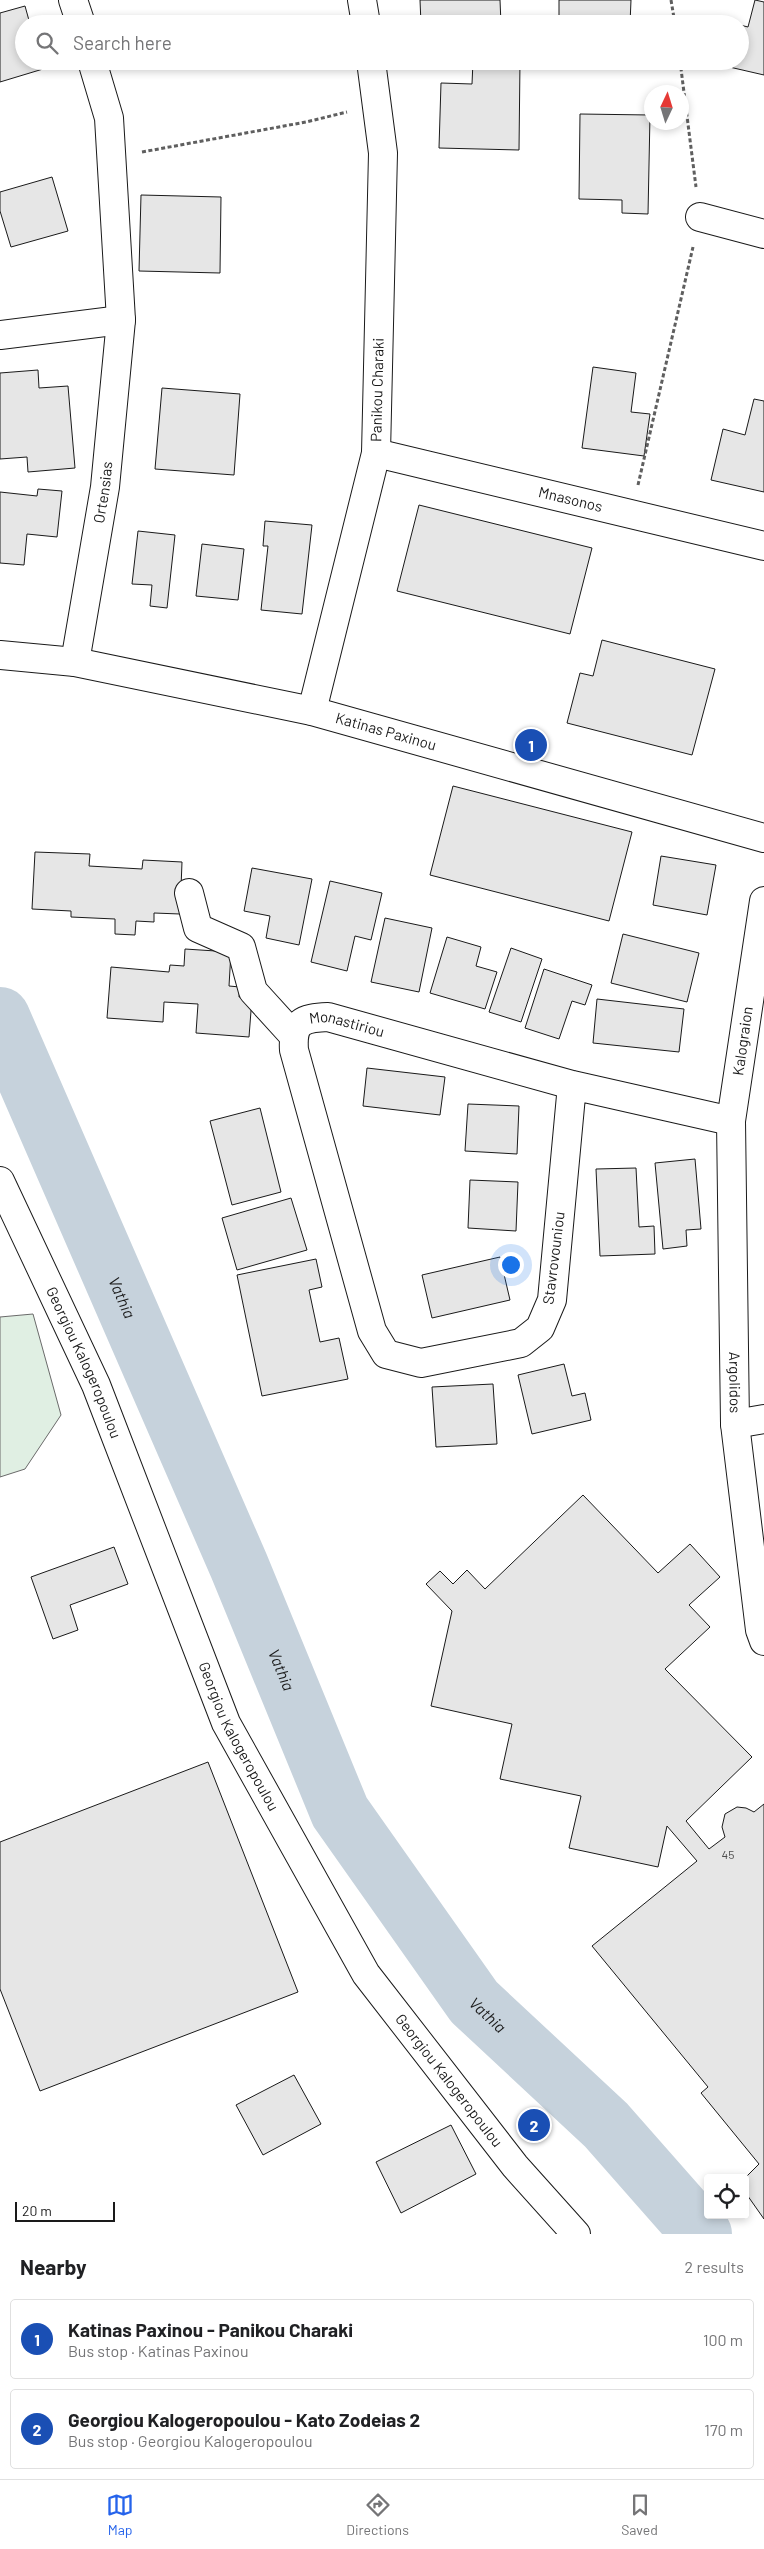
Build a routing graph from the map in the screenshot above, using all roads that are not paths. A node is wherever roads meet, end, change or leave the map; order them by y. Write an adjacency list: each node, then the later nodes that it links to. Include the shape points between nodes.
1 (73, 0): 3 (street)
2 (362, 0): 4 (street)
3 (77, 15)
4 (364, 15)
5 (95, 70): 9 (street, Ortensias, via 109,118)
6 (372, 70): 11 (street, Panikou Charaki, via 383,153)
7 (700, 217): 8 (street)
8 (764, 234)
9 (121, 320): 10 (street); 14 (street, Ortensias, via 105,486)
10 (0, 335)
11 (376, 453): 12 (street, Mnasonos); 15 (street, Panikou Charaki)
12 (764, 546)
13 (0, 655): 14 (street, Katinas Paxinou)
14 (75, 662): 15 (street, Katinas Paxinou)
15 (312, 711): 16 (street, Katinas Paxinou)
16 (764, 838)
17 (189, 893): 19 (street, via 198,928 240,947 253,991)
18 (764, 901): 21 (street, Kalograion)
19 (293, 1035): 20 (street, Monastiriou, via 298,1024 310,1018 328,1017); 23 (street, Monastiriou, via 294,1050 372,1331)
20 (572, 1085): 21 (street, Monastiriou); 23 (street, Stavrovouniou, via 552,1300 540,1328 521,1343 421,1363)
21 (731, 1121): 25 (street, Argolidos)
22 (0, 1181): 27 (street, Georgiou Kalogeropoulou, via 96,1385 226,1723 366,1974 515,2166)
23 (386, 1354)
24 (764, 1419): 25 (street)
25 (735, 1424): 26 (street, Argolidos, via 760,1630)
26 (764, 1641)
27 (576, 2234)

